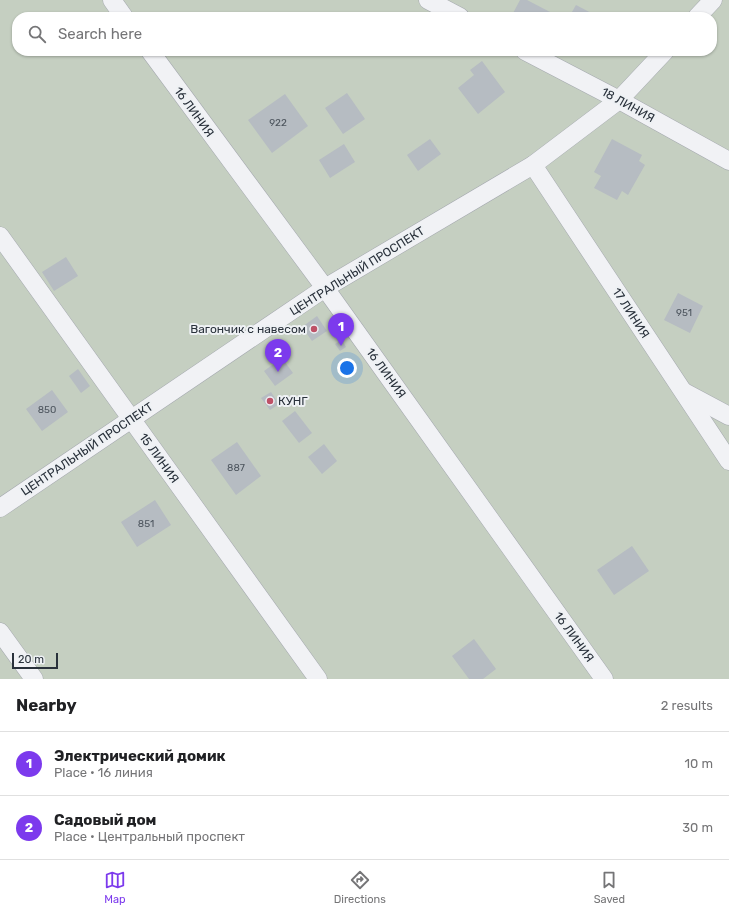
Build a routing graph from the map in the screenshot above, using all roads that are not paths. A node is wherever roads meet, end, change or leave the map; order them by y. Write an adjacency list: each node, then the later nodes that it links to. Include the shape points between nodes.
1 (112, 0): 4 (street)
2 (428, 0): 5 (street)
3 (713, 0): 6 (street)
4 (120, 12)
5 (451, 12)
6 (702, 12)
7 (154, 56): 14 (street, 16 ЛИНИЯ)
8 (535, 56): 10 (street, 18 ЛИНИЯ)
9 (660, 56): 10 (street, ЦЕНТРАЛЬНЫЙ ПРОСПЕКТ)
10 (619, 100): 11 (street, 18 ЛИНИЯ); 12 (street, ЦЕНТРАЛЬНЫЙ ПРОСПЕКТ)
11 (729, 161)
12 (533, 165): 14 (street, ЦЕНТРАЛЬНЫЙ ПРОСПЕКТ); 15 (street, 17 ЛИНИЯ)
13 (0, 236): 17 (street, 15 ЛИНИЯ)
14 (325, 288): 17 (street, ЦЕНТРАЛЬНЫЙ ПРОСПЕКТ); 23 (street, 16 ЛИНИЯ)
15 (682, 392): 16 (street); 18 (street, 17 ЛИНИЯ)
16 (729, 416)
17 (131, 419): 19 (street, ЦЕНТРАЛЬНЫЙ ПРОСПЕКТ); 22 (street, 15 ЛИНИЯ)
18 (729, 461)
19 (0, 508)
20 (0, 632): 21 (street)
21 (34, 679)
22 (318, 679)
23 (604, 679)

